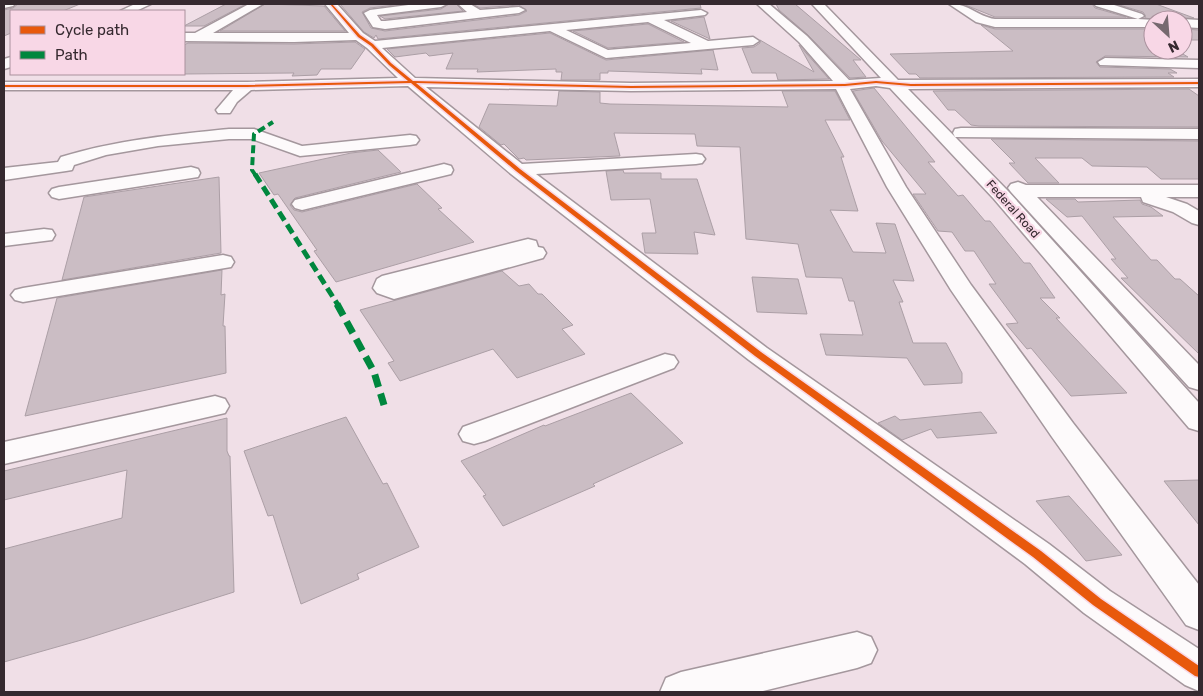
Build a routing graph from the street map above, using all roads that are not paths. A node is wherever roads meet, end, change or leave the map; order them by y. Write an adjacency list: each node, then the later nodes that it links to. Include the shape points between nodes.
1 (9, 4): 12 (street)
2 (145, 4): 13 (street)
3 (257, 4): 21 (street)
4 (331, 4): 22 (street)
5 (441, 4): 16 (street, via 370,13 377,24 385,26)
6 (463, 4): 16 (street)
7 (763, 4): 29 (street, via 803,39)
8 (818, 4): 30 (street, Federal Road)
9 (833, 4): 30 (street, Federal Road)
10 (955, 4): 19 (street, via 980,20 995,23)
11 (1100, 4): 18 (street)
12 (4, 5)
13 (129, 10)
14 (519, 10): 16 (street)
15 (701, 13): 17 (street)
16 (478, 14)
17 (650, 18): 20 (street); 24 (street)
18 (1143, 19)
19 (1143, 22)
20 (554, 29): 22 (street); 24 (street, via 606,54)
21 (190, 37): 22 (street)
22 (365, 41): 27 (street)
23 (752, 41): 24 (street)
24 (704, 44)
25 (1105, 62): 26 (street)
26 (1199, 64)
27 (413, 82): 29 (street, via 631,87); 32 (street); 39 (street)
28 (1199, 83): 30 (street)
29 (845, 85): 30 (street, via 876,82); 59 (street, via 843,92 930,241 1015,366)
30 (904, 85): 34 (street, Federal Road); 56 (street, Federal Road)
31 (4, 86): 32 (street)
32 (247, 86): 33 (street)
33 (224, 110)
34 (961, 133): 35 (street); 42 (street, Federal Road)
35 (1199, 134)
36 (410, 140): 41 (street, via 300,151 254,134 229,134 103,150 66,164)
37 (696, 159): 39 (street)
38 (444, 170): 46 (street)
39 (518, 170): 61 (street, via 758,354 1037,554 1097,602)
40 (191, 173): 45 (street)
41 (4, 174)
42 (1021, 191): 43 (street); 54 (street, Federal Road)
43 (1123, 191): 44 (street); 47 (street, via 1180,208)
44 (1199, 191)
45 (59, 193)
46 (302, 204)
47 (1199, 219)
48 (4, 240): 49 (street, via 43,239)
49 (4, 248)
50 (531, 249): 50 (street, via 409,289 394,292 385,288 390,280)
51 (223, 262): 52 (street)
52 (23, 295)
53 (665, 362): 57 (street)
54 (1199, 381)
55 (215, 406): 58 (street)
56 (1199, 422)
57 (474, 434)
58 (4, 453)
59 (1199, 613)
60 (857, 650): 62 (street)
61 (1199, 672)
62 (682, 692)

